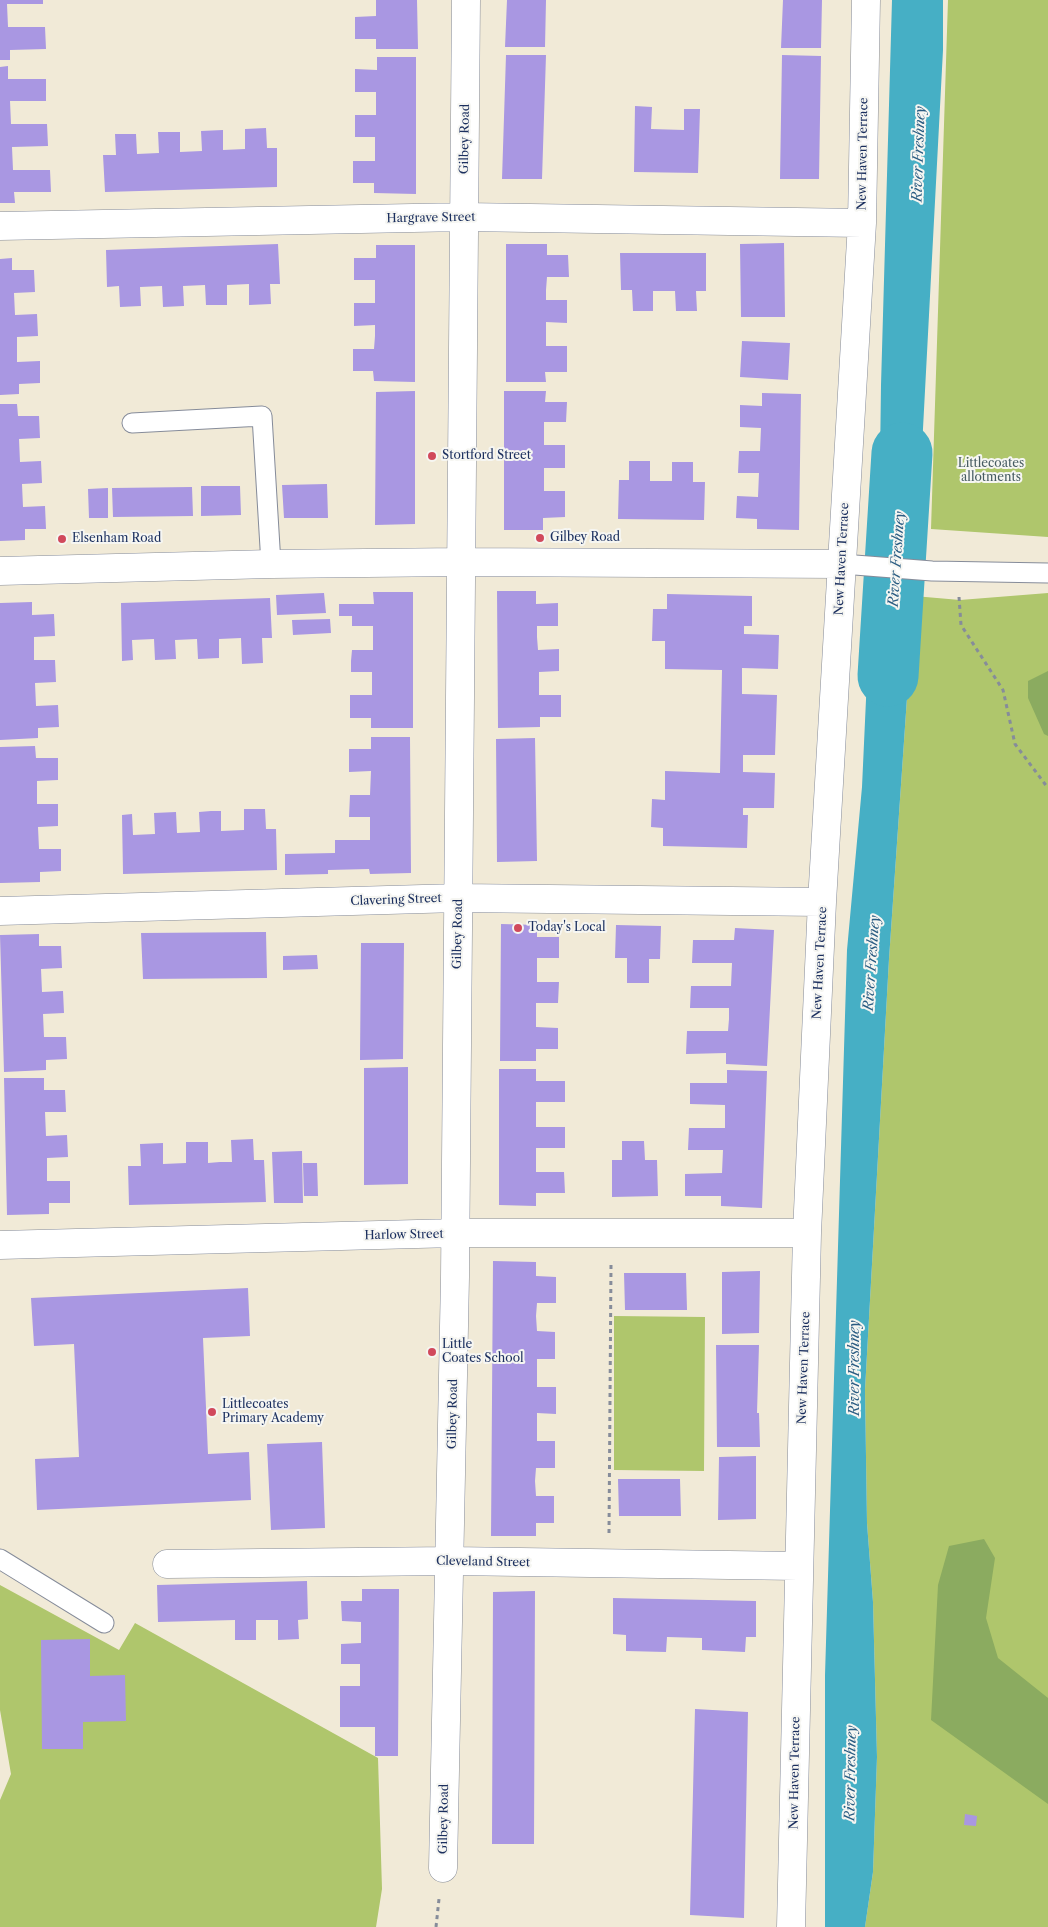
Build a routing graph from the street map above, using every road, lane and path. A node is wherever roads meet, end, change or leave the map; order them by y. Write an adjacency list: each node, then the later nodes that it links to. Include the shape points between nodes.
1 (466, 0): 3 (street, Gilbey Road)
2 (866, 0): 4 (street, New Haven Terrace)
3 (464, 217): 4 (street, Hargrave Street); 5 (street, Hargrave Street); 7 (street, Gilbey Road)
4 (862, 223): 9 (street, New Haven Terrace)
5 (0, 226)
6 (132, 423): 8 (lane, via 262,416)
7 (461, 562): 8 (street); 9 (street); 14 (street, Gilbey Road)
8 (271, 564): 10 (street)
9 (842, 564): 11 (lane); 15 (street, New Haven Terrace)
10 (0, 571)
11 (958, 572): 12 (lane); 13 (path, via 961,625 1003,690 1015,744)
12 (1048, 573)
13 (1048, 788)
14 (458, 898): 15 (street, Clavering Street); 16 (street, Clavering Street); 18 (street, Gilbey Road)
15 (822, 902): 17 (street, New Haven Terrace)
16 (0, 911)
17 (807, 1233): 19 (street, Harlow Street); 25 (street, New Haven Terrace)
18 (455, 1234): 19 (street, Harlow Street); 20 (street, Harlow Street); 22 (street, Gilbey Road)
19 (611, 1234): 24 (path)
20 (0, 1245)
21 (0, 1558): 26 (lane)
22 (451, 1562): 23 (street, Cleveland Street); 24 (street, Cleveland Street); 27 (street, Gilbey Road)
23 (167, 1564)
24 (609, 1564): 25 (street, Cleveland Street)
25 (798, 1566): 28 (street, New Haven Terrace)
26 (104, 1623)
27 (443, 1868)
28 (792, 1927)

